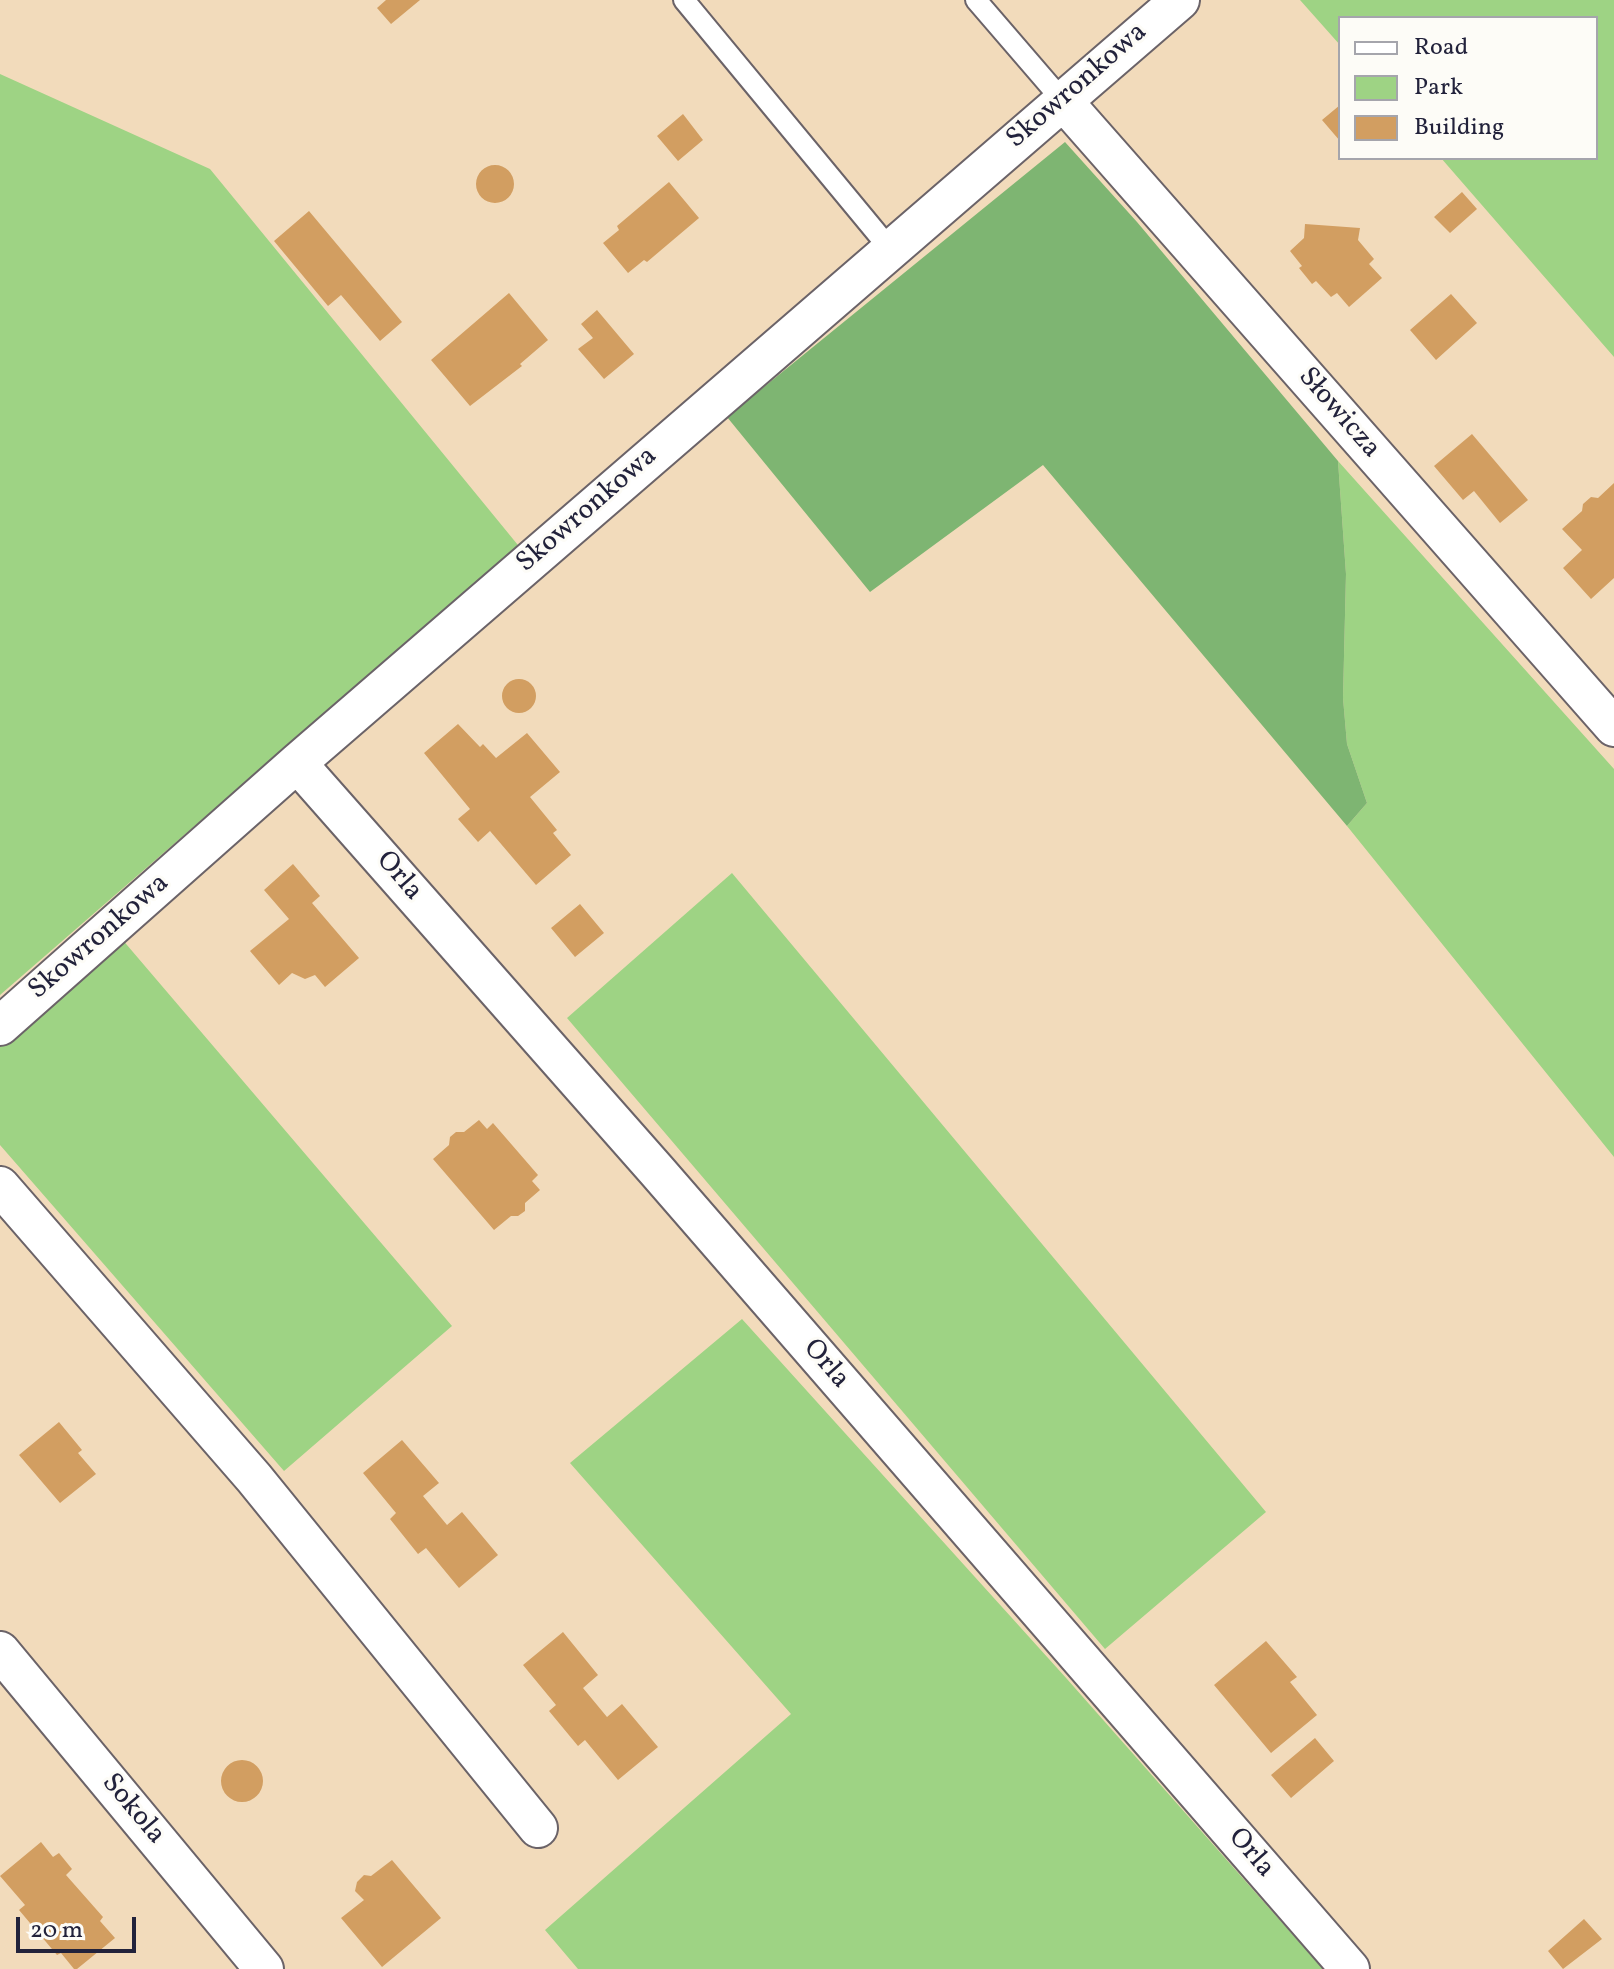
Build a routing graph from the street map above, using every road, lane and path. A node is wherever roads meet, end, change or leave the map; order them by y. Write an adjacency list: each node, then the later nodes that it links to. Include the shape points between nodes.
1 (684, 0): 5 (lane)
2 (976, 0): 4 (lane)
3 (1180, 0): 4 (street, Skowronkowa)
4 (1063, 101): 5 (street, Skowronkowa); 6 (street, Słowicza)
5 (890, 249): 7 (street, Skowronkowa)
6 (1614, 727)
7 (297, 763): 8 (street, Skowronkowa); 13 (street, Orla)
8 (0, 1026)
9 (0, 1186): 11 (street, via 254,1478)
10 (0, 1651): 12 (street, Sokola)
11 (538, 1828)
12 (264, 1969)
13 (1350, 1969)

